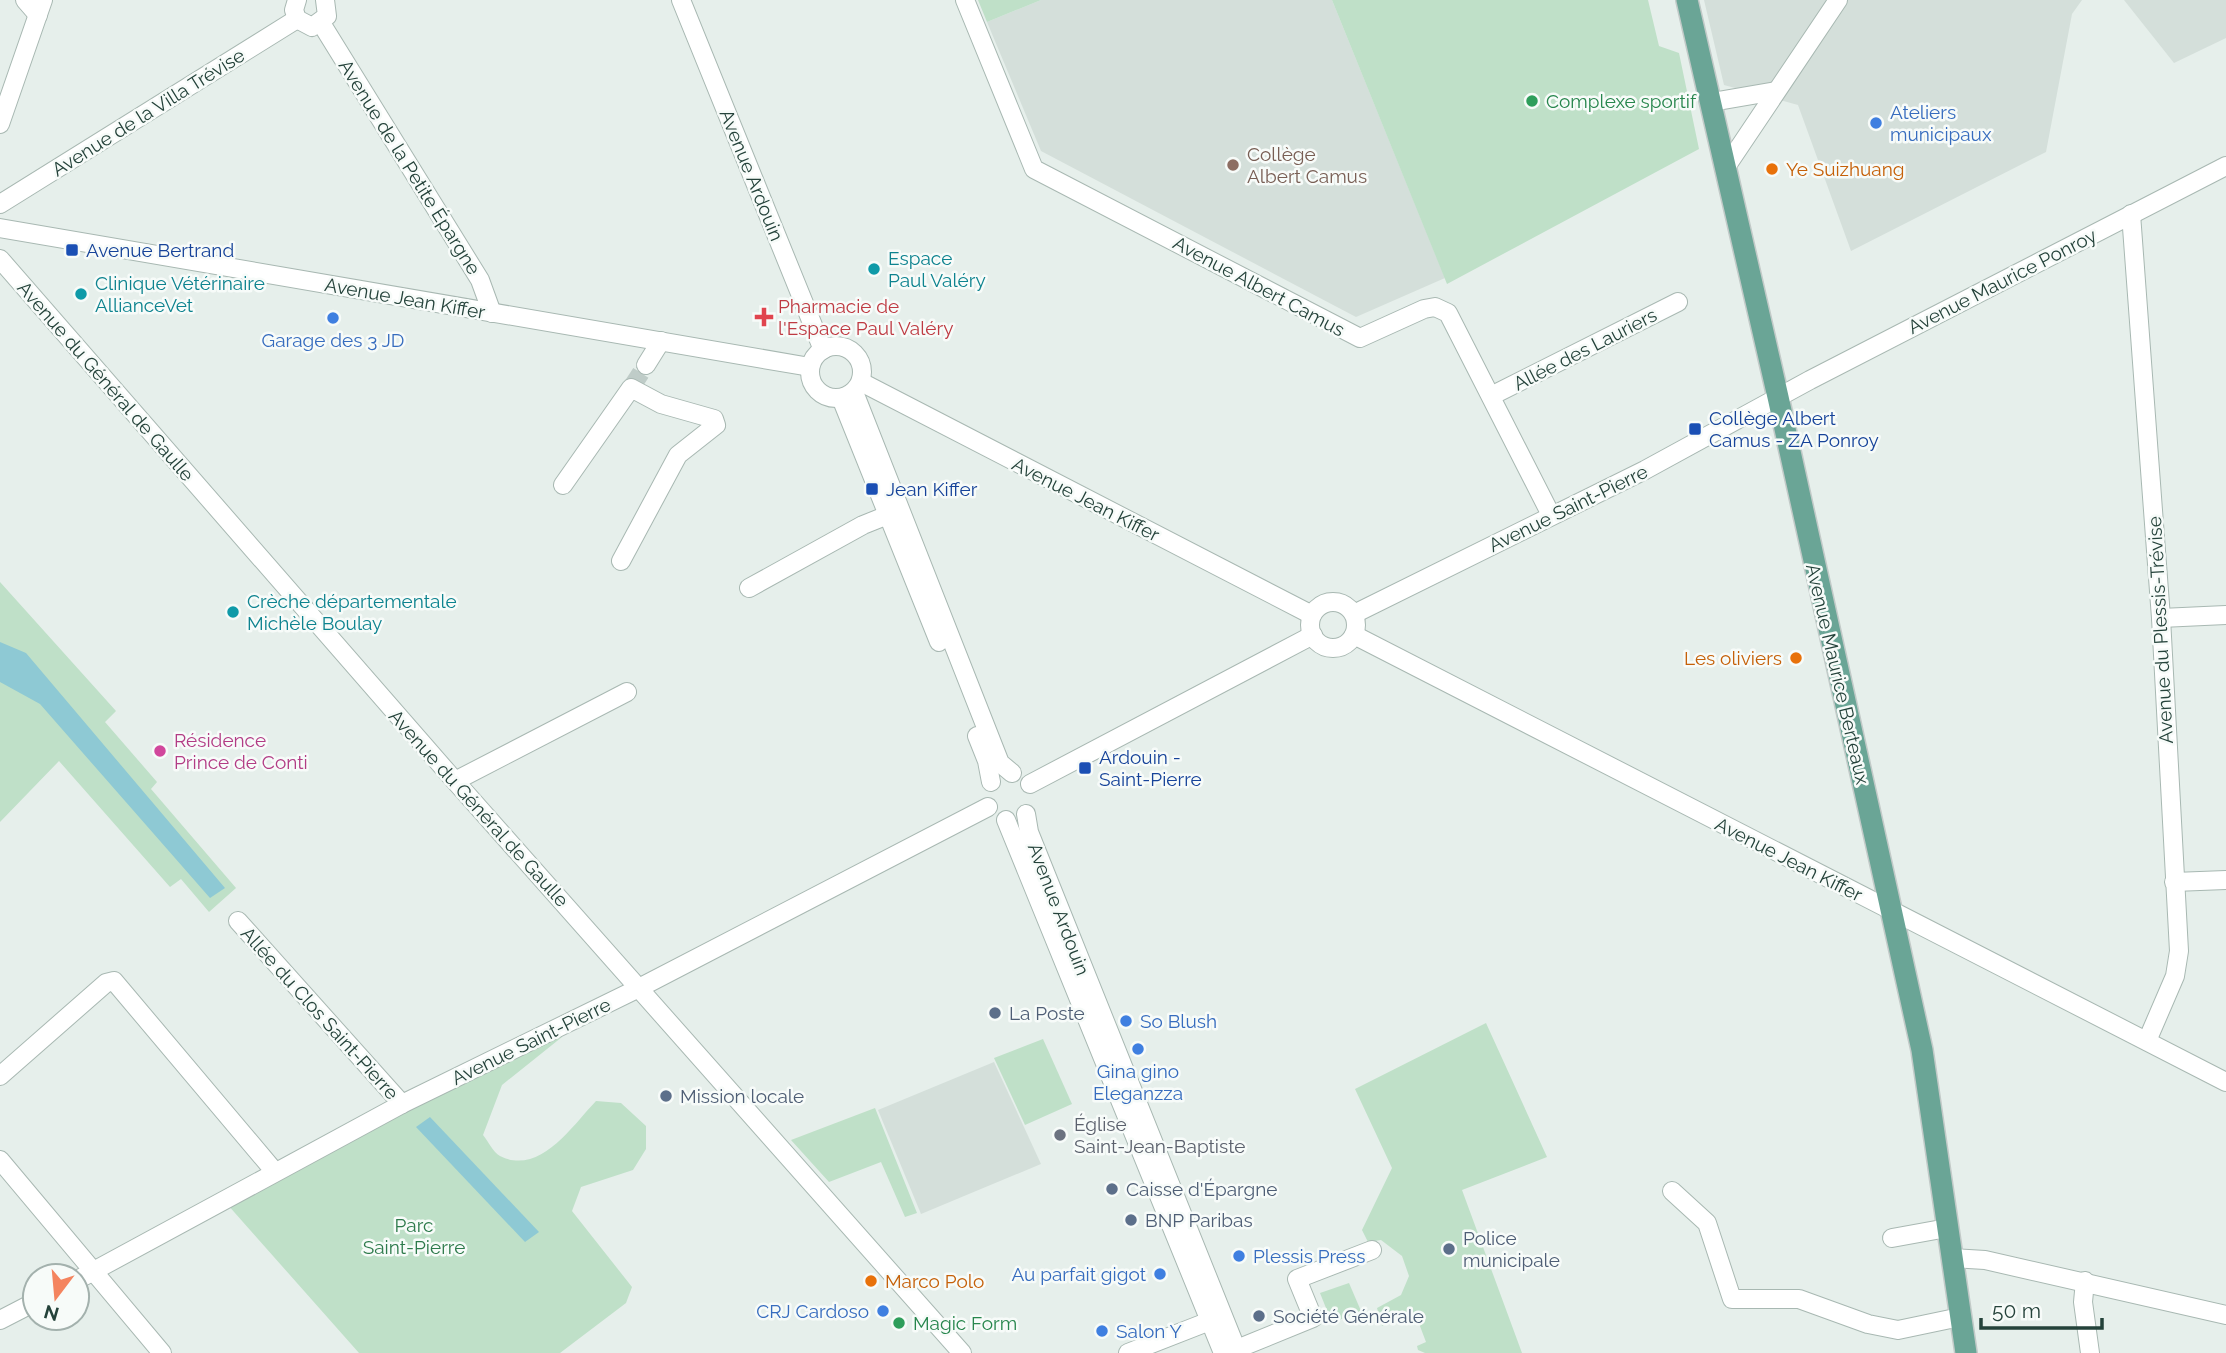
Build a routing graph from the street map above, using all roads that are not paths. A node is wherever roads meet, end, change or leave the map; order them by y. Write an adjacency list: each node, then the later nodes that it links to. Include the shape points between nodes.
1 (25, 0): 8 (street)
2 (297, 0): 9 (street)
3 (325, 0): 10 (street, via 328,8)
4 (681, 0): 23 (street, Avenue Ardouin)
5 (965, 0): 27 (street, Avenue Albert Camus, via 1034,169 1360,338 1435,307 1447,313)
6 (1687, 0): 12 (main road, Avenue Maurice Berteaux)
7 (1839, 0): 11 (street)
8 (41, 7): 13 (street)
9 (297, 19): 10 (street, via 313,26); 16 (street, Avenue de la Villa Trévise)
10 (321, 23): 21 (street, Avenue de la Petite Épargne, via 480,280)
11 (1776, 91): 12 (street); 15 (street)
12 (1712, 102): 15 (main road, Avenue Maurice Berteaux)
13 (0, 124)
14 (2226, 166): 17 (street, Avenue Maurice Ponroy)
15 (1726, 167): 28 (main road, Avenue Maurice Berteaux)
16 (0, 204)
17 (2131, 214): 28 (street, Avenue Maurice Ponroy); 37 (street, Avenue du Plessis-Trévise)
18 (0, 228): 21 (street, Avenue Jean Kiffer)
19 (0, 259): 42 (street, Avenue du Général de Gaulle)
20 (1678, 302): 27 (street, Allée des Lauriers)
21 (492, 313): 22 (street, Avenue Jean Kiffer)
22 (662, 341): 24 (street); 25 (street, Avenue Jean Kiffer)
23 (823, 350): 25 (street); 26 (street, via 838,346 853,352 862,366)
24 (646, 366)
25 (810, 367): 26 (street, via 818,391 832,398)
26 (852, 391): 30 (street); 35 (street, Avenue Jean Kiffer); 41 (street, via 1000,763)
27 (1491, 396): 31 (street, Avenue Albert Camus)
28 (1779, 397): 31 (street, Avenue Saint-Pierre); 50 (main road, Avenue Maurice Berteaux)
29 (563, 485): 32 (street, via 631,388 661,404 714,419 716,425 710,432 678,455)
30 (888, 515): 33 (street); 43 (street, via 987,761)
31 (1552, 515): 34 (street, Avenue Saint-Pierre)
32 (621, 561)
33 (749, 588)
34 (1354, 614): 35 (street, via 1335,601 1324,603); 39 (street)
35 (1312, 615): 38 (street)
36 (2226, 615): 37 (street)
37 (2161, 618): 49 (street, Avenue du Plessis-Trévise)
38 (1313, 635): 39 (street, via 1323,646 1334,648); 44 (street)
39 (1354, 635): 50 (street, Avenue Jean Kiffer)
40 (627, 692): 42 (street)
41 (1012, 773): 43 (street); 44 (street)
42 (455, 781): 52 (street, Avenue du Général de Gaulle)
43 (990, 782): 45 (street, via 985,794)
44 (1030, 784): 46 (street, via 1033,800)
45 (988, 807): 47 (street); 52 (street, Avenue Saint-Pierre)
46 (1026, 814): 47 (street); 71 (street, Avenue Ardouin, via 1029,832)
47 (1006, 820): 71 (street, Avenue Ardouin)
48 (2226, 880): 49 (street)
49 (2174, 882): 53 (street, Avenue du Plessis-Trévise, via 2179,951 2175,976)
50 (1891, 911): 53 (street, Avenue Jean Kiffer); 60 (main road, Avenue Maurice Berteaux, via 1922,1050)
51 (238, 921): 56 (street, Allée du Clos Saint-Pierre)
52 (639, 988): 56 (street, Avenue Saint-Pierre); 75 (street, Avenue du Général de Gaulle)
53 (2147, 1041): 55 (street, Avenue Jean Kiffer)
54 (0, 1076): 58 (street, via 106,983 114,981)
55 (2226, 1082)
56 (402, 1104): 58 (street, Avenue Saint-Pierre)
57 (0, 1160): 64 (street)
58 (275, 1171): 65 (street, Avenue Saint-Pierre)
59 (1672, 1191): 70 (street, via 1707,1223 1732,1299 1799,1299 1898,1330)
60 (1947, 1228): 61 (street); 63 (main road, Avenue Maurice Berteaux)
61 (1892, 1238)
62 (1372, 1250): 73 (street, via 1297,1279 1313,1318)
63 (1952, 1258): 66 (street, via 1985,1260); 70 (main road, Avenue Maurice Berteaux)
64 (75, 1262)
65 (91, 1273)
66 (2085, 1281): 69 (street); 78 (street)
67 (91, 1282): 74 (street)
68 (21, 1309): 72 (street)
69 (2226, 1315)
70 (1960, 1317): 77 (main road, Avenue Maurice Berteaux)
71 (1217, 1319): 73 (street, Avenue Ardouin); 76 (street)
72 (0, 1320)
73 (1231, 1352)
74 (162, 1353)
75 (962, 1353)
76 (1128, 1353)
77 (1966, 1353)
78 (2090, 1353)

